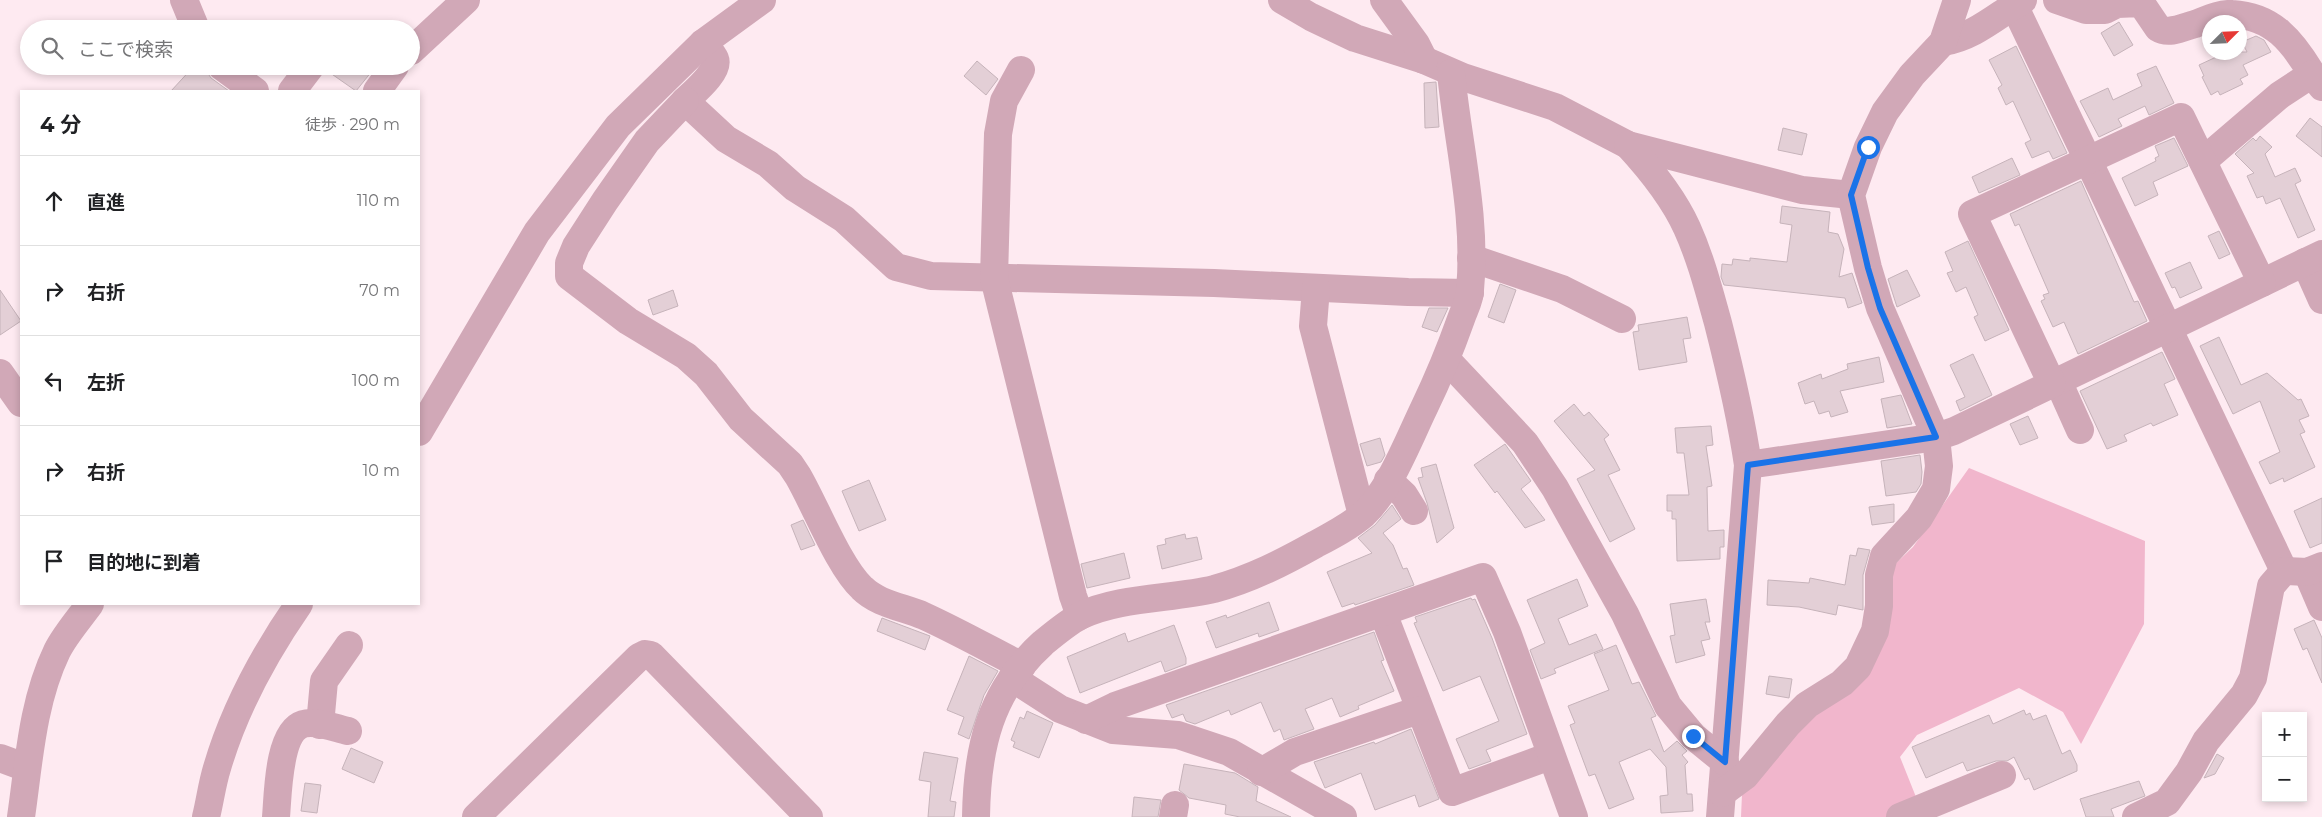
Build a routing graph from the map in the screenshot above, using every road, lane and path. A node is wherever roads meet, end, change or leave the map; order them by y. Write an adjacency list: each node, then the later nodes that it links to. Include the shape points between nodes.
1 (184, 0): 9 (street)
2 (466, 0): 11 (street)
3 (762, 0): 12 (street)
4 (1282, 0): 13 (street, via 1354,38)
5 (1384, 0): 13 (street)
6 (1957, 0): 10 (street)
7 (2057, 0): 19 (street, via 2086,10 2141,3 2161,30 2179,30 2232,14 2262,21 2289,38)
8 (2018, 3): 10 (street, via 1973,33); 25 (street)
9 (192, 20)
10 (1943, 42): 27 (street, via 1912,75 1885,112)
11 (420, 43)
12 (703, 43): 23 (street, via 716,64 713,72); 41 (street, via 618,126 537,232)
13 (1424, 60): 15 (street)
14 (1020, 70): 30 (street, via 1004,101 998,134)
15 (1451, 73): 24 (street, via 1555,107); 28 (street, via 1468,188)
16 (233, 75): 20 (street)
17 (305, 75): 21 (street)
18 (389, 75): 22 (street)
19 (2317, 80): 26 (street, via 2280,95)
20 (253, 90)
21 (293, 90)
22 (379, 90)
23 (685, 101): 30 (street, via 726,138 844,219 896,267 932,276); 55 (street, via 647,141 605,201 576,246 569,263 569,276 628,321 686,356 706,374 741,419 790,464 844,564 862,588 878,599 957,631)
24 (1628, 145): 27 (street, via 1802,190); 44 (street, via 1669,195 1687,227 1705,273 1740,413)
25 (2087, 160): 26 (street, via 2181,117); 36 (street); 39 (street, via 1972,214)
26 (2203, 161): 31 (street)
27 (1851, 195): 43 (street, via 1880,308)
28 (1471, 258): 33 (street); 35 (street, via 1562,288)
29 (2313, 258): 31 (street); 34 (street)
30 (994, 278): 32 (street); 53 (street)
31 (2262, 282): 36 (street)
32 (1316, 288): 33 (street); 47 (street, via 1313,326)
33 (1470, 293): 37 (street)
34 (2322, 300)
35 (1622, 319)
36 (2168, 328): 39 (street); 48 (street)
37 (1447, 360): 45 (street); 62 (street, via 1525,442 1555,488 1624,614 1668,706 1693,736)
38 (0, 373): 40 (street)
39 (2055, 382): 42 (street); 43 (street)
40 (20, 403)
41 (420, 430)
42 (2080, 430)
43 (1936, 437): 44 (street); 66 (street, via 1939,466 1936,489 1919,518 1884,556 1879,575 1880,606 1875,631 1858,667 1842,683 1807,705 1788,724)
44 (1748, 465): 62 (street)
45 (1388, 480): 46 (street, via 1404,495); 47 (street)
46 (1414, 511)
47 (1362, 515): 53 (street, via 1275,567 1249,577 1214,589 1120,604)
48 (2304, 570): 51 (street); 76 (street, via 2271,586 2253,678 2244,696 2206,741 2167,802)
49 (89, 605): 63 (street, via 58,650 48,674 36,712)
50 (298, 605): 69 (street, via 275,639 243,701 217,768)
51 (2322, 607)
52 (1383, 613): 56 (street); 57 (street, via 1115,706); 60 (street, via 1483,577 1507,632)
53 (1080, 616): 55 (street, via 1030,655)
54 (349, 646): 58 (street, via 324,681)
55 (1017, 672): 57 (street, via 1060,709); 72 (street, via 990,717 979,760)
56 (1419, 710): 60 (street, via 1452,792); 64 (street, via 1295,752)
57 (1086, 720): 64 (street, via 1113,730 1178,735 1229,752)
58 (320, 725): 59 (street); 70 (street, via 295,728 288,739 280,767)
59 (348, 731)
60 (1550, 756): 74 (street)
61 (0, 758): 63 (street)
62 (1725, 762): 66 (street)
63 (27, 768): 68 (street)
64 (1261, 772): 73 (street)
65 (2002, 775): 75 (street)
66 (1721, 805)
67 (479, 816): 71 (street, via 645,654 651,655)
68 (21, 817)
69 (206, 817)
70 (276, 817)
71 (809, 817)
72 (976, 817)
73 (1343, 817)
74 (1574, 817)
75 (1900, 817)
76 (2136, 817)

